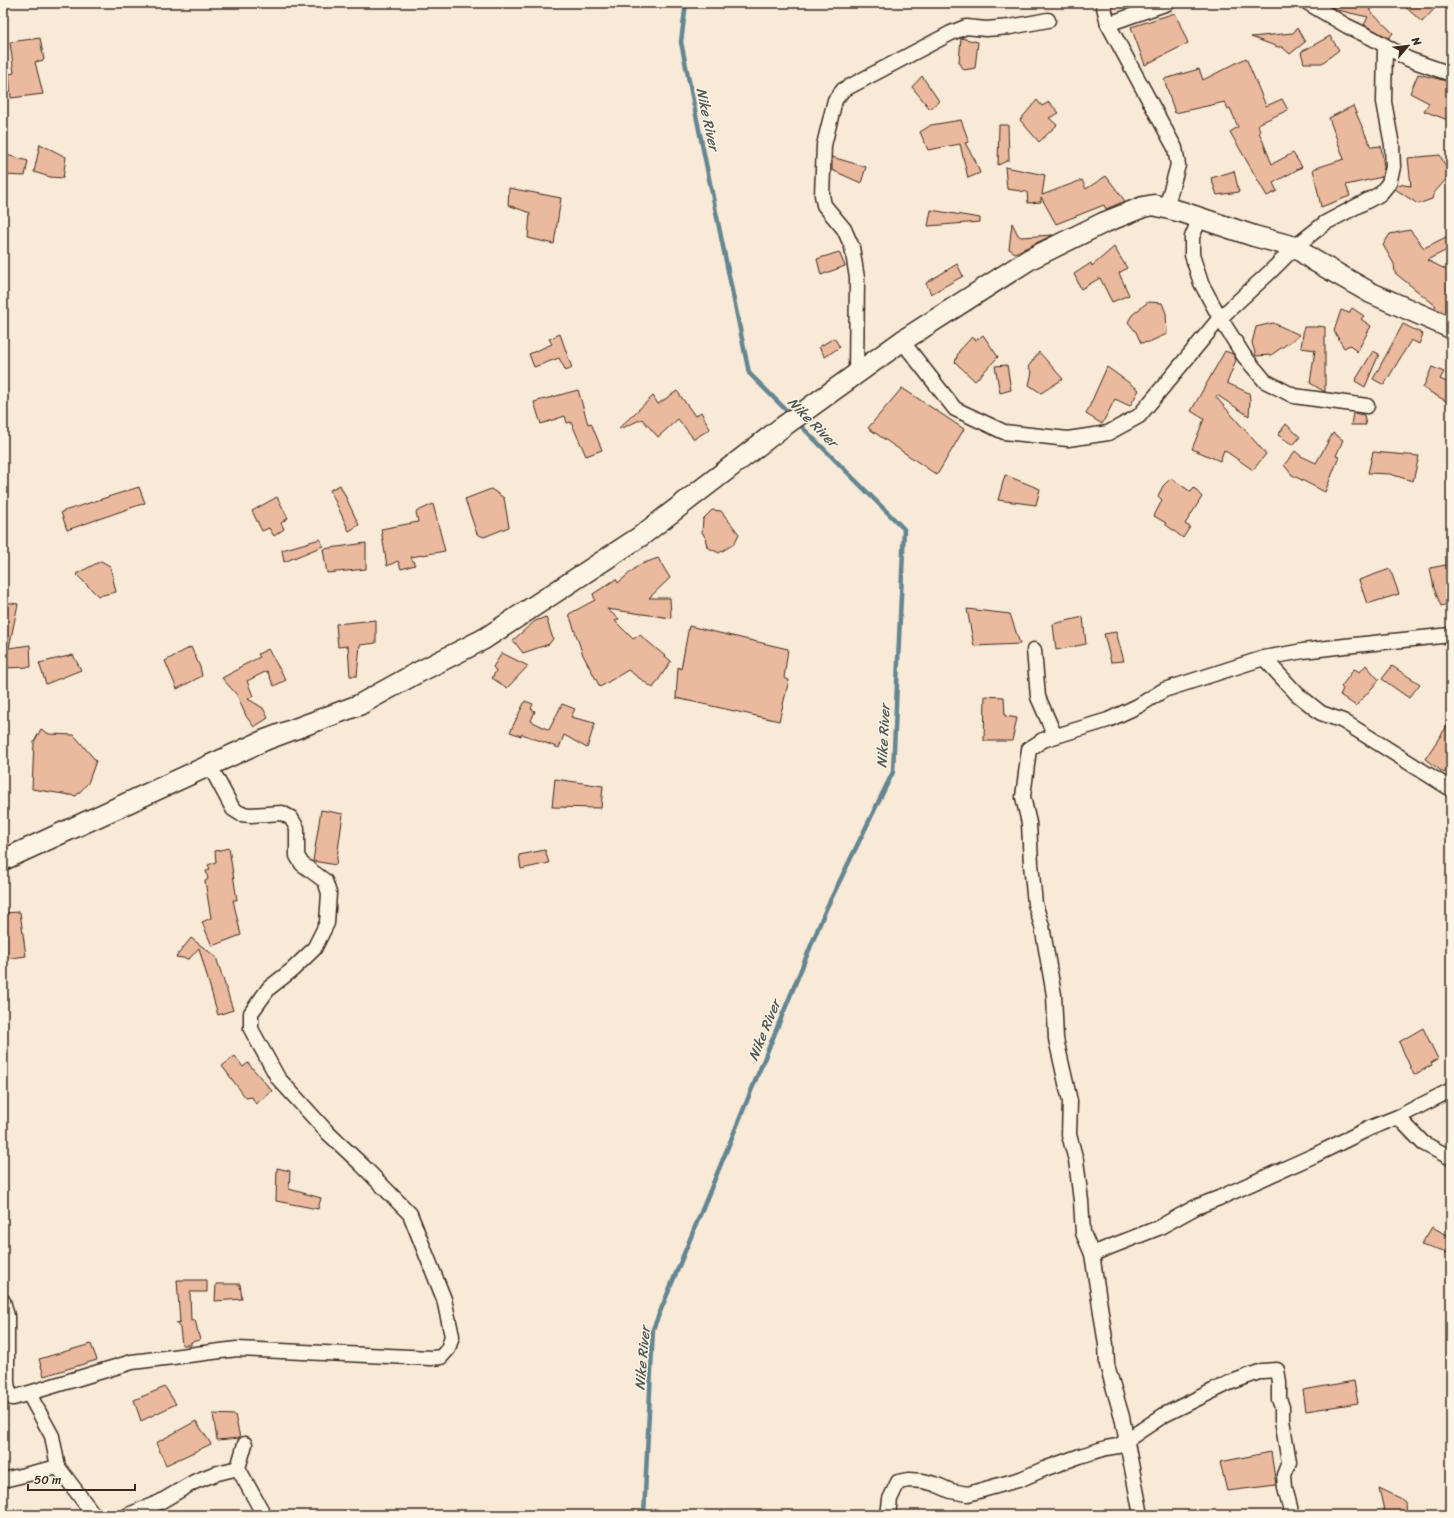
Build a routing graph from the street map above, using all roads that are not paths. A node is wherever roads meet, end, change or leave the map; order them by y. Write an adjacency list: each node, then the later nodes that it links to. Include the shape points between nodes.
1 (1103, 3): 5 (street)
2 (1168, 3): 5 (street)
3 (1308, 3): 6 (street)
4 (1048, 20): 14 (street, via 1010,27 966,27 951,32 843,90 835,100 824,145 822,194 824,205 844,229 852,247 857,278)
5 (1108, 24): 8 (street, via 1175,148 1178,165)
6 (1385, 47): 7 (street, via 1408,59); 10 (street, via 1384,102 1392,145 1393,167 1389,183 1380,194 1325,223)
7 (1451, 74)
8 (1166, 208): 9 (street); 13 (street, via 1154,205 1143,207 1030,259)
9 (1200, 218): 10 (street); 11 (street, via 1192,237 1192,255 1201,283)
10 (1294, 247): 11 (street); 12 (street, via 1371,293)
11 (1220, 318): 13 (street, via 1139,416 1108,433 1068,439 1004,432 955,409); 15 (street, via 1244,356 1266,381 1294,396)
12 (1451, 328)
13 (902, 341): 14 (street)
14 (856, 375): 20 (street, via 781,428 641,536 484,639 359,705 265,740)
15 (1366, 406)
16 (1451, 635): 18 (street, via 1303,651)
17 (1034, 650): 19 (street, via 1038,697)
18 (1264, 658): 19 (street, via 1164,690 1108,720); 21 (street, via 1297,694 1321,713 1343,721)
19 (1056, 736): 26 (street, via 1043,740 1029,749 1023,797 1029,823 1036,904 1054,995 1056,1039 1070,1101 1069,1134 1076,1160 1083,1233)
20 (210, 766): 22 (street); 28 (street, via 233,808 241,814 282,812 291,818 297,828 297,856 302,864 325,881 330,893 327,923 314,949 269,988 251,1013 251,1029 278,1078 328,1133 410,1214 444,1298 452,1336 442,1357 237,1349 132,1362)
21 (1451, 788)
22 (3, 860)
23 (1451, 1090): 24 (street)
24 (1398, 1117): 25 (street, via 1423,1143); 26 (street, via 1196,1207 1158,1228)
25 (1451, 1158)
26 (1092, 1254): 29 (street, via 1107,1365)
27 (3, 1301): 28 (street, via 7,1316 9,1392 13,1398)
28 (29, 1394): 31 (street, via 52,1436)
29 (1127, 1440): 37 (street, via 1118,1446 1080,1456 1021,1479 968,1494 923,1481 898,1482 890,1499); 38 (street); 39 (street, via 1164,1415 1229,1382 1262,1371 1277,1370 1279,1399 1290,1462 1284,1475 1285,1488)
30 (245, 1444): 32 (street)
31 (58, 1467): 33 (street); 34 (street)
32 (238, 1468): 35 (street, via 194,1482 160,1502); 36 (street)
33 (3, 1480)
34 (94, 1515)
35 (128, 1515)
36 (264, 1515)
37 (888, 1515)
38 (1141, 1515)
39 (1292, 1515)

